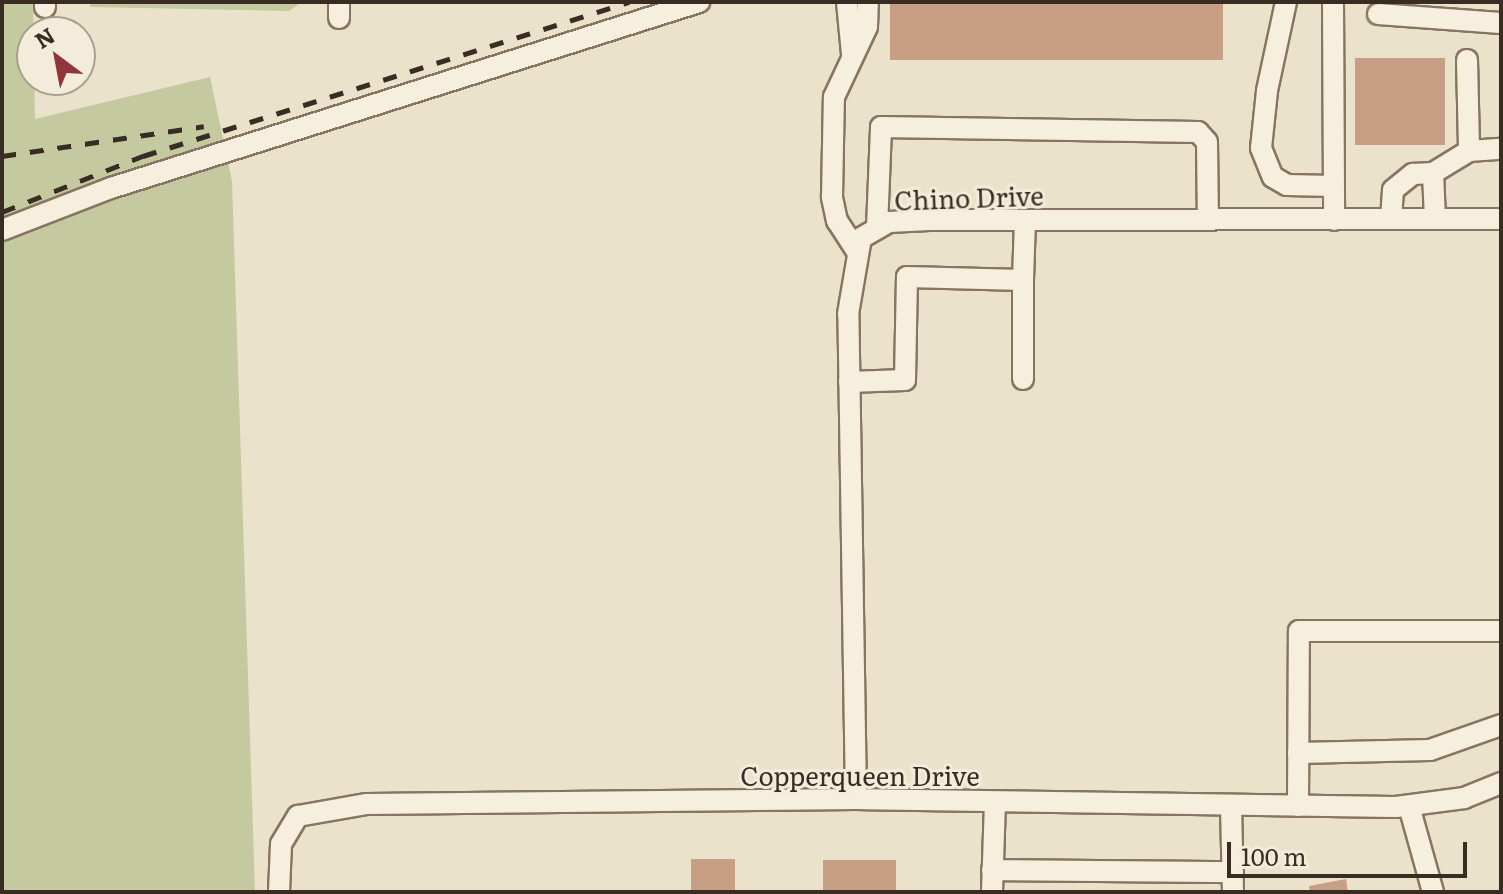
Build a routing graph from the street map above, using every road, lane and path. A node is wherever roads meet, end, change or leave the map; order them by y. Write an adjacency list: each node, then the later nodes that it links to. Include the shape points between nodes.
1 (699, 2): 21 (street, via 111,188)
2 (847, 2): 8 (street)
3 (868, 2): 8 (street, via 867,27)
4 (1286, 2): 13 (street, via 1261,148 1273,177 1287,185)
5 (1333, 2): 13 (street)
6 (1378, 14): 7 (street)
7 (1501, 23)
8 (852, 54): 22 (street, via 834,97 832,197 837,221)
9 (1467, 60): 11 (street)
10 (1501, 149): 11 (street)
11 (1469, 151): 12 (street)
12 (1433, 173): 14 (street, via 1413,174 1393,190); 15 (street)
13 (1334, 186): 19 (street)
14 (1391, 219): 15 (street, Chino Drive); 19 (street, Chino Drive)
15 (1435, 219): 16 (street, Chino Drive)
16 (1501, 219)
17 (1025, 220): 18 (street, Chino Drive); 20 (street, Chino Drive, via 889,222); 23 (street)
18 (1208, 220): 19 (street, Chino Drive); 20 (street, via 1207,142 1198,132 881,127)
19 (1334, 220)
20 (877, 228): 22 (street, Chino Drive, via 861,238)
21 (2, 230)
22 (858, 253): 25 (street, Chino Drive, via 848,314)
23 (1023, 280): 24 (street); 25 (street, via 907,277 905,380)
24 (1023, 379)
25 (849, 382): 30 (street, Chino Drive)
26 (1501, 631): 28 (street, via 1299,631)
27 (1501, 725): 28 (street, via 1430,750)
28 (1298, 753): 33 (street)
29 (1501, 783): 34 (street, Copperqueen Drive, via 1464,798)
30 (856, 799): 31 (street, Copperqueen Drive); 37 (street, Copperqueen Drive, via 353,807 298,816 281,844)
31 (995, 802): 32 (street, Copperqueen Drive); 35 (street)
32 (1231, 805): 33 (street, Copperqueen Drive); 36 (street)
33 (1298, 806): 34 (street, Copperqueen Drive)
34 (1409, 806): 39 (street)
35 (992, 870): 36 (street); 38 (street)
36 (1233, 882)
37 (279, 892)
38 (992, 892)
39 (1433, 892)

